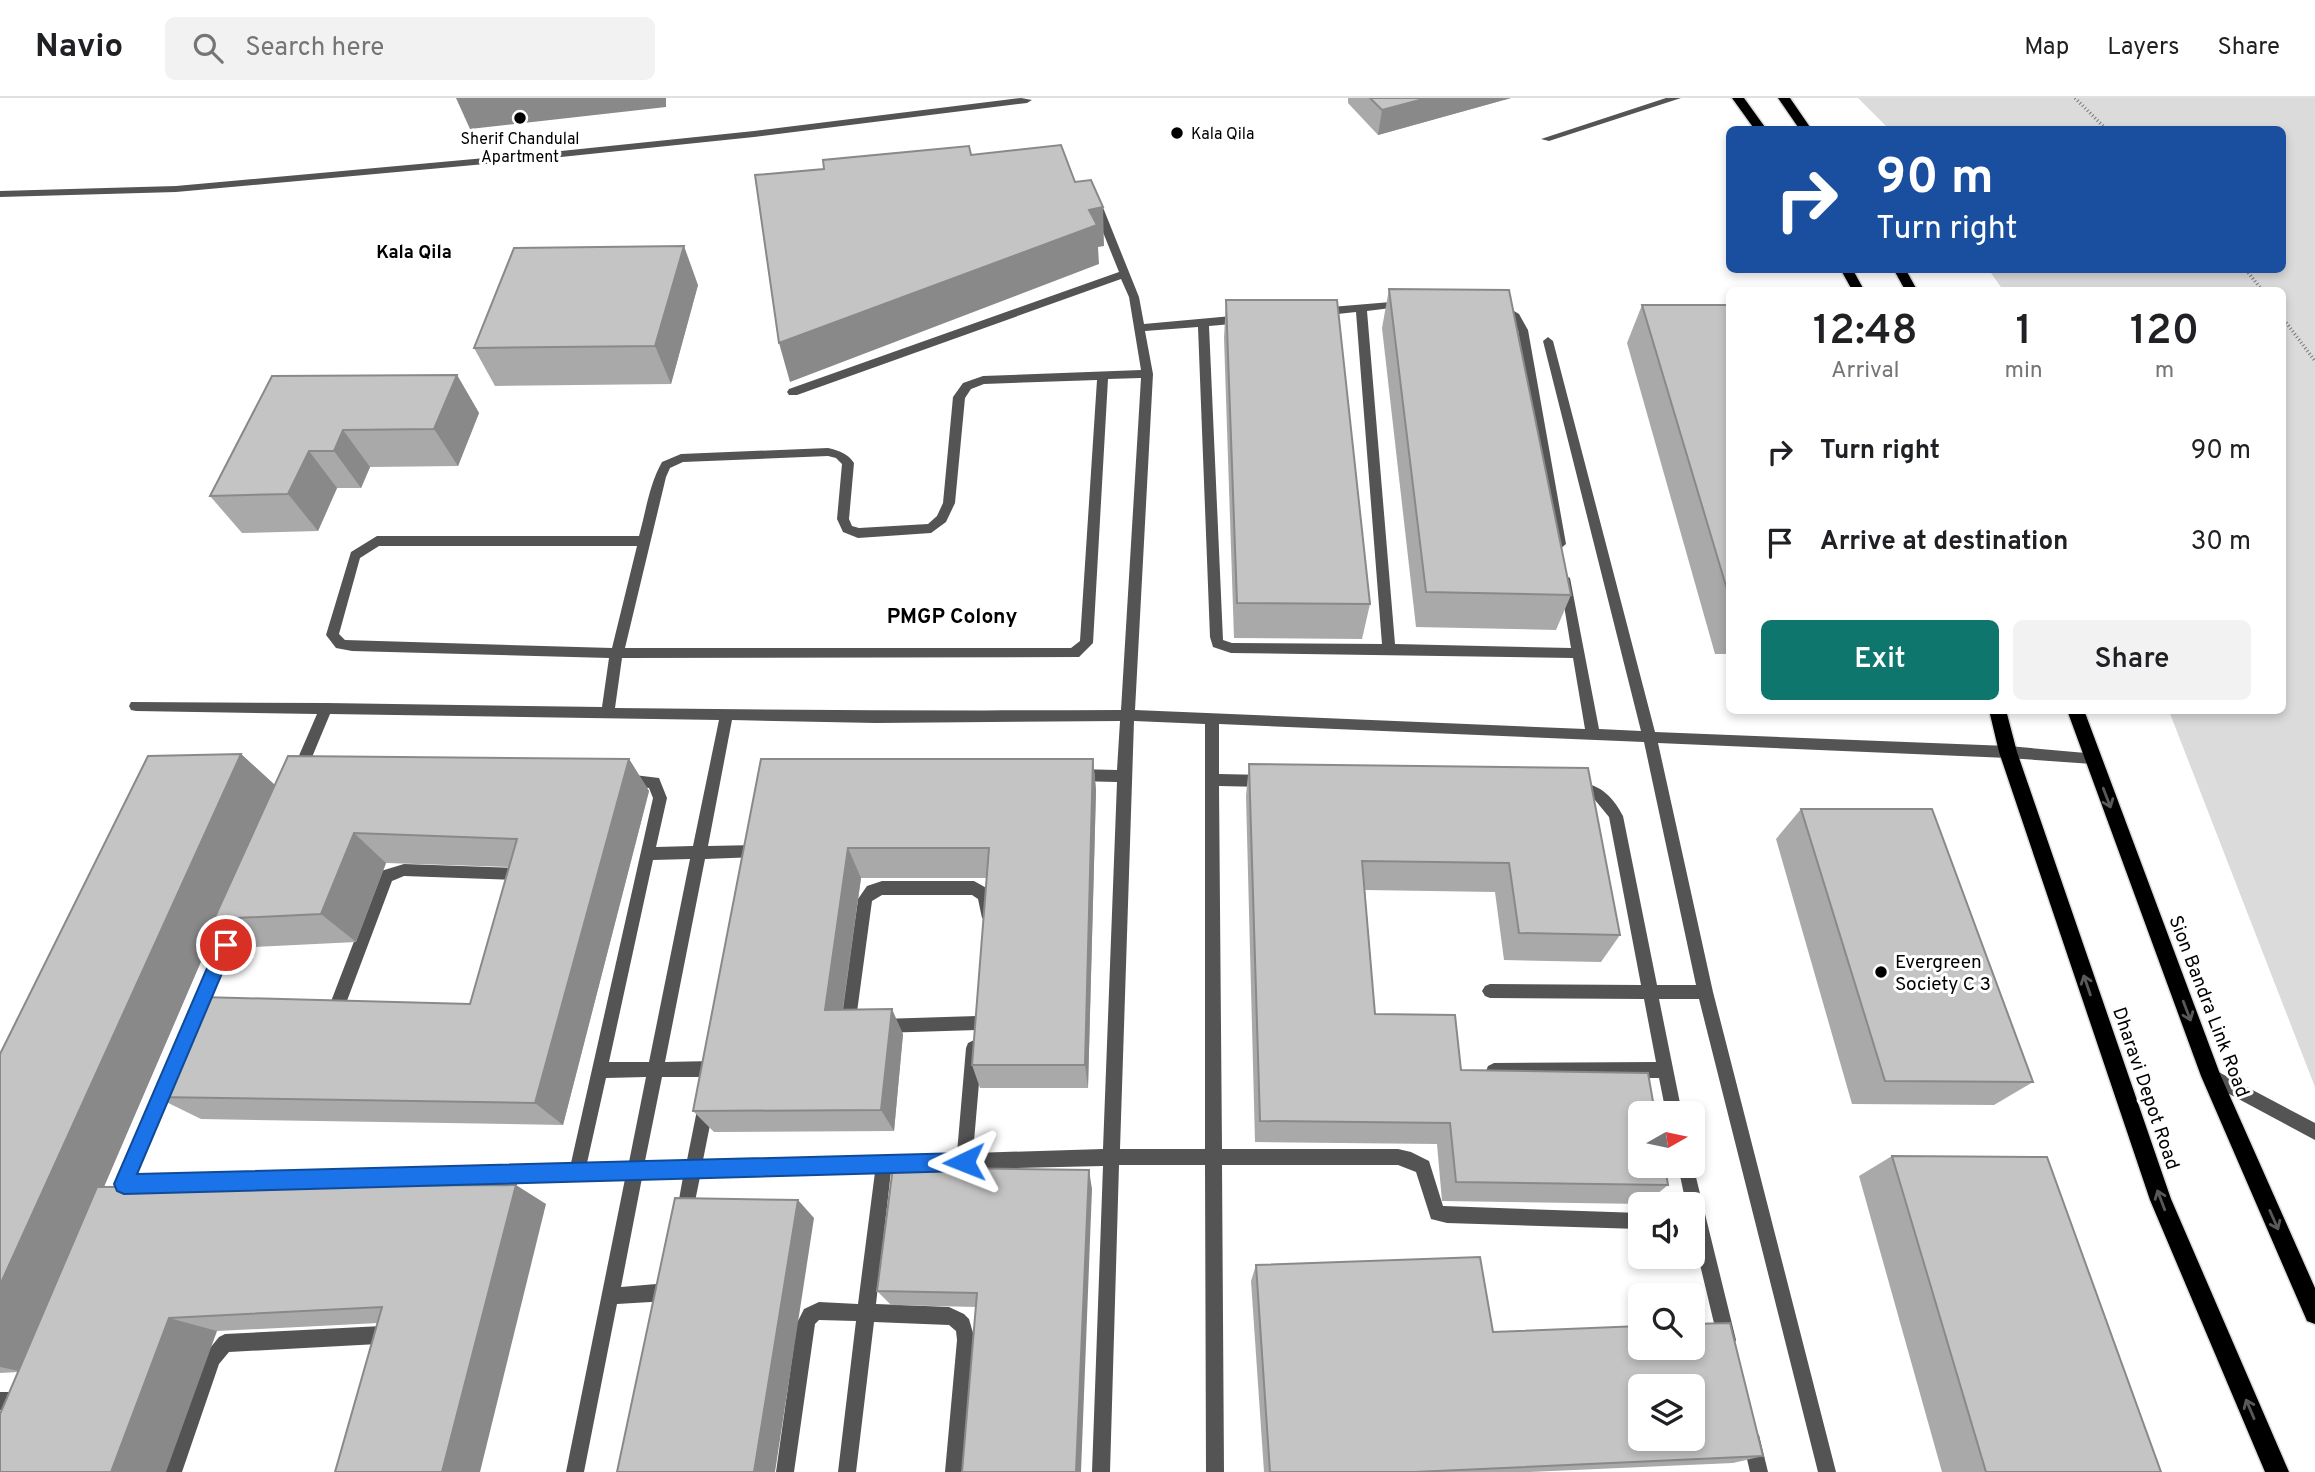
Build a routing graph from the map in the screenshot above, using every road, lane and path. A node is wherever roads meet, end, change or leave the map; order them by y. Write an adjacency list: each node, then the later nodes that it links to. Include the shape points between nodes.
1 (1676, 98): 9 (street)
2 (1738, 98): 6 (main road)
3 (1784, 98): 7 (main road)
4 (2075, 98): 8 (path)
5 (1027, 100): 11 (street, via 561,154 176,189)
6 (1758, 126)
7 (1803, 126)
8 (2103, 126)
9 (1546, 139)
10 (1092, 193): 13 (street)
11 (0, 194)
12 (2248, 273): 14 (path)
13 (1124, 274): 22 (street); 27 (street)
14 (2260, 287)
15 (1487, 302): 29 (street, via 1500,305 1523,330)
16 (1411, 303): 17 (street)
17 (1361, 307): 18 (street); 31 (street)
18 (1308, 313)
19 (1256, 317): 20 (street)
20 (1203, 322): 22 (street); 31 (street, via 1219,643 1231,648)
21 (2286, 322): 24 (path)
22 (1140, 328): 25 (street)
23 (1548, 341): 43 (street)
24 (2315, 361)
25 (1147, 374): 26 (street); 40 (street)
26 (1103, 375): 28 (street, via 984,380 967,387 959,397 949,503 943,519 931,528 858,533 847,529 843,519 848,463 840,455 681,458 666,465 660,477); 32 (street, via 1086,643 1079,651)
27 (793, 392)
28 (645, 541): 32 (street); 32 (street, via 377,541 355,555 332,629 335,640 352,646)
29 (1563, 559)
30 (1565, 573): 33 (street)
31 (1389, 649): 33 (street)
32 (617, 653): 36 (street)
33 (1579, 653): 42 (street)
34 (136, 706): 35 (street)
35 (326, 708): 36 (street); 51 (street)
36 (608, 711): 37 (street)
37 (727, 713): 40 (street); 54 (street)
38 (1998, 714): 44 (main road, Dharavi Depot Road)
39 (2076, 714): 45 (main road, Sion Bandra Link Road)
40 (1127, 715): 41 (street); 47 (street)
41 (1212, 719): 42 (street); 49 (street)
42 (1593, 736): 43 (street)
43 (1650, 738): 44 (street); 61 (street)
44 (2008, 752): 45 (street); 102 (main road, Dharavi Depot Road, one-way to 44, via 2161,1200)
45 (2092, 758): 69 (main road, Sion Bandra Link Road, one-way to 69)
46 (1055, 775): 47 (street)
47 (1124, 776): 72 (street)
48 (605, 780): 55 (street, via 645,780 658,788 660,798)
49 (1213, 780): 50 (street); 73 (street)
50 (1281, 782)
51 (294, 784)
52 (1555, 788): 60 (street, via 1596,791 1608,800 1616,816)
53 (757, 851): 54 (street)
54 (699, 853): 55 (street); 65 (street)
55 (647, 854): 66 (street)
56 (528, 894): 62 (street, via 527,878 520,874 404,870 386,876)
57 (243, 904): 63 (street)
58 (985, 932): 74 (street, via 988,905 979,890 874,889 864,899 849,1013 858,1026 977,1017)
59 (1490, 991): 60 (street)
60 (1649, 991): 61 (street); 67 (street)
61 (1705, 992): 101 (street)
62 (333, 1018)
63 (199, 1019)
64 (176, 1063): 79 (street)
65 (656, 1069): 66 (street); 76 (street, via 712,1075); 77 (street)
66 (598, 1070): 78 (street)
67 (1664, 1070): 68 (street); 70 (street)
68 (1472, 1071)
69 (2211, 1076): 71 (street); 87 (main road, Sion Bandra Link Road, one-way to 87)
70 (1671, 1101)
71 (2315, 1132)
72 (1112, 1157): 73 (street); 74 (street); 98 (street)
73 (1213, 1158): 81 (street, via 1398,1157 1423,1167 1437,1213); 99 (street)
74 (964, 1162): 75 (street)
75 (884, 1164): 76 (street); 86 (street)
76 (693, 1170): 77 (street); 82 (street)
77 (635, 1171): 78 (street); 85 (street)
78 (577, 1172): 79 (street)
79 (124, 1184): 80 (street)
80 (113, 1209)
81 (1628, 1221)
82 (680, 1237)
83 (1705, 1260): 88 (street)
84 (669, 1292): 85 (street)
85 (611, 1296): 94 (street)
86 (867, 1313): 95 (street, via 819,1311 810,1315); 96 (street); 97 (street, via 949,1316 959,1319 965,1328)
87 (2315, 1313)
88 (1730, 1354)
89 (391, 1360): 93 (street, via 393,1347 382,1335 225,1343 212,1359)
90 (0, 1401): 91 (street)
91 (32, 1401)
92 (1746, 1419): 100 (street)
93 (173, 1472)
94 (575, 1472)
95 (785, 1472)
96 (847, 1472)
97 (954, 1472)
98 (1101, 1472)
99 (1214, 1472)
100 (1759, 1472)
101 (1827, 1472)
102 (2277, 1472)

